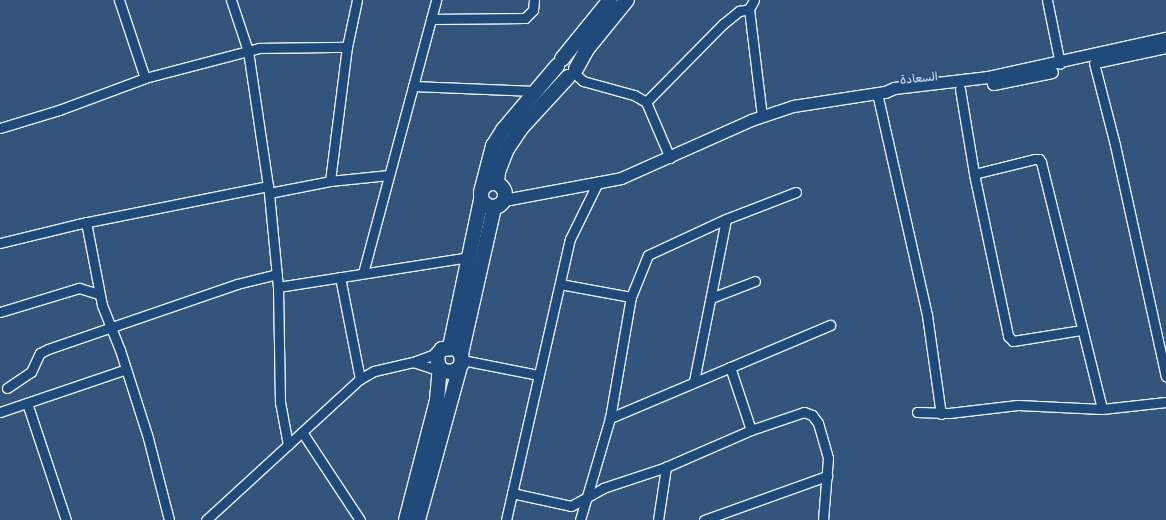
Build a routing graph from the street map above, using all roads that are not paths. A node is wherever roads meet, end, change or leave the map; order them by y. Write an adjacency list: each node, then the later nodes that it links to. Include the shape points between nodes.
1 (119, 0): 20 (street)
2 (231, 0): 15 (street)
3 (357, 0): 13 (street)
4 (436, 0): 11 (street)
5 (534, 0): 11 (street, via 533,10 525,18)
6 (610, 0): 16 (main road)
7 (627, 0): 19 (main road, via 587,49)
8 (754, 0): 10 (street)
9 (1047, 0): 18 (street)
10 (749, 9): 25 (street, via 739,11 717,28); 26 (street)
11 (432, 19): 21 (street)
12 (1166, 38): 18 (street, السعادة)
13 (347, 46): 15 (street, via 259,48); 31 (street)
14 (1166, 47): 17 (street, السعادة)
15 (248, 51): 20 (street); 33 (street)
16 (560, 63): 19 (main road, via 574,61); 23 (main road)
17 (1094, 63): 22 (street, السعادة); 52 (street)
18 (1060, 64): 24 (street, السعادة, via 959,82 894,88)
19 (573, 73): 25 (street, via 583,81); 36 (main road, via 545,100 507,149 498,172)
20 (145, 78): 27 (street, via 59,110)
21 (414, 86): 23 (street); 30 (street)
22 (960, 89): 24 (street, السعادة, via 894,96); 29 (street)
23 (535, 91): 35 (main road, via 493,146)
24 (881, 93): 26 (street, via 807,103); 69 (street, via 927,315)
25 (646, 102): 28 (street)
26 (762, 116): 28 (street)
27 (0, 128)
28 (670, 158): 32 (street, via 621,178)
29 (974, 174): 55 (street, via 1010,340); 55 (street, via 1039,159)
30 (389, 175): 31 (street); 41 (street)
31 (330, 181): 33 (street)
32 (598, 182): 36 (street, via 527,196); 45 (street, via 570,238)
33 (269, 189): 38 (street); 42 (street)
34 (796, 192): 37 (street)
35 (481, 196): 36 (main road, via 486,206); 36 (main road, via 485,185); 40 (main road)
36 (500, 196): 56 (main road)
37 (726, 219): 48 (street, via 648,255); 49 (street)
38 (86, 222): 39 (street); 47 (street)
39 (0, 243)
40 (469, 257): 41 (street); 56 (main road)
41 (363, 273): 43 (street)
42 (277, 274): 46 (street); 54 (street, via 237,284)
43 (340, 277): 46 (street); 61 (street)
44 (755, 280): 49 (street)
45 (560, 284): 48 (street); 59 (street)
46 (278, 287): 73 (street, via 280,402)
47 (99, 294): 50 (street, via 79,288); 54 (street)
48 (631, 297): 70 (street)
49 (710, 298): 62 (street)
50 (0, 312)
51 (1166, 322): 52 (street)
52 (1156, 324): 60 (street)
53 (830, 325): 57 (street)
54 (111, 328): 58 (street); 63 (street, via 48,348 37,358 31,372)
55 (1082, 330): 66 (street)
56 (450, 359): 59 (street); 61 (street, via 412,362 374,371); 82 (main road); 83 (main road)
57 (730, 367): 62 (street); 71 (street)
58 (126, 369): 65 (street); 79 (street, via 148,438)
59 (538, 375): 76 (street)
60 (1166, 376)
61 (360, 379): 72 (street)
62 (694, 381): 70 (street)
63 (7, 388)
64 (1166, 402): 66 (street)
65 (28, 403): 67 (street); 78 (street)
66 (1102, 409): 69 (street, via 1018,405)
67 (0, 412)
68 (917, 412): 69 (street)
69 (941, 414)
70 (610, 418): 77 (street)
71 (751, 430): 74 (street); 75 (street, via 797,412 812,415 824,437 828,458)
72 (302, 432): 73 (street); 81 (street)
73 (288, 445): 80 (street)
74 (666, 467): 77 (street, via 602,488); 86 (street)
75 (826, 476): 87 (street); 88 (street)
76 (512, 493): 77 (street, via 571,506); 84 (street)
77 (584, 501): 85 (street)
78 (66, 520)
79 (169, 520)
80 (206, 520)
81 (360, 520)
82 (406, 520)
83 (418, 520)
84 (506, 520)
85 (580, 520)
86 (658, 520)
87 (704, 520)
88 (823, 520)

